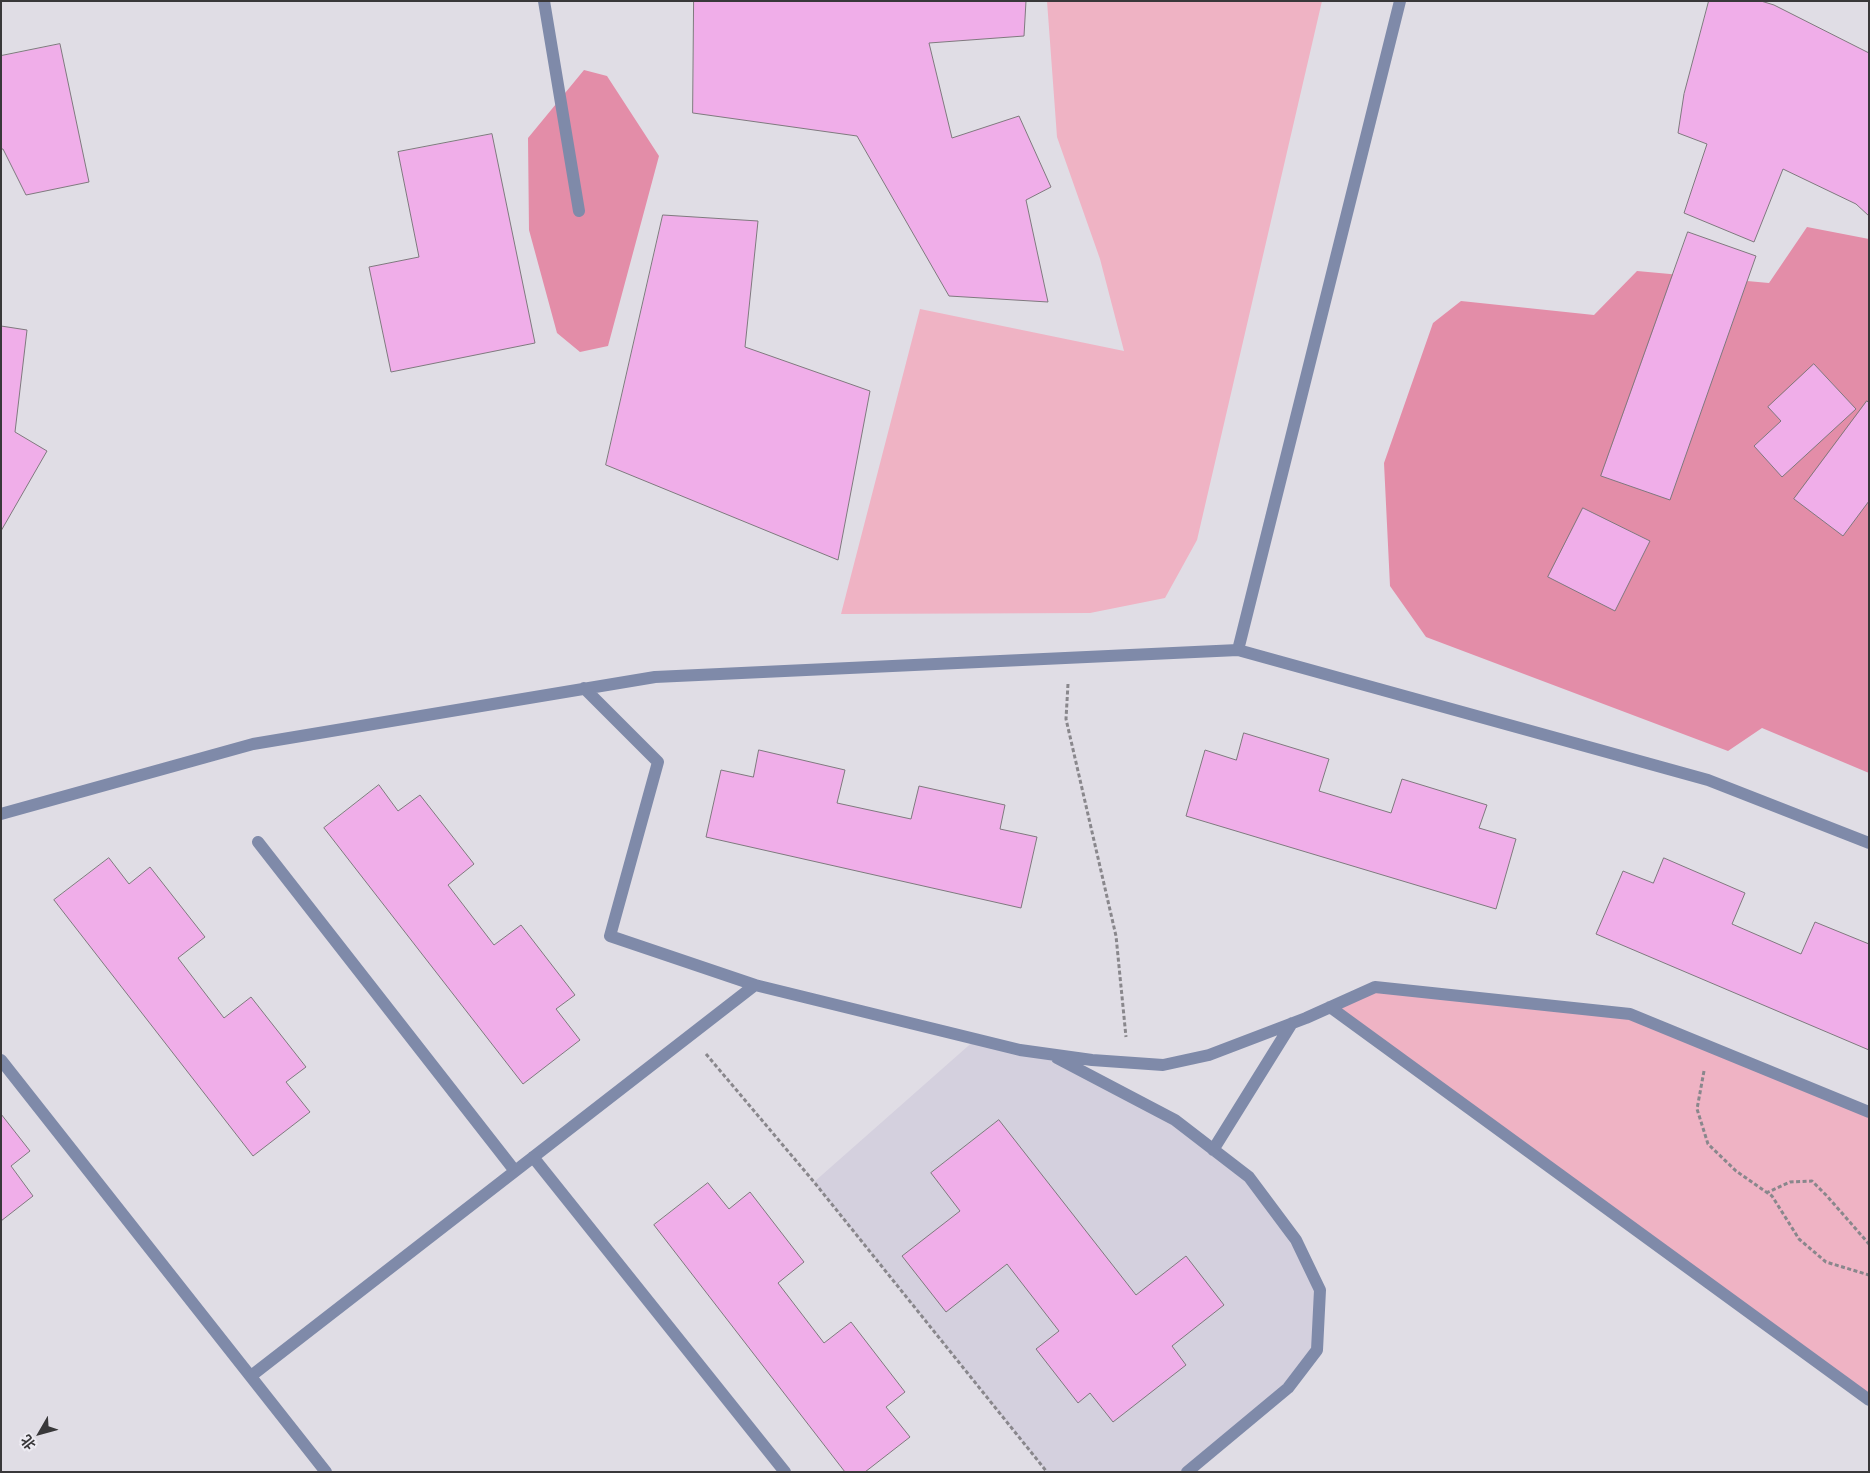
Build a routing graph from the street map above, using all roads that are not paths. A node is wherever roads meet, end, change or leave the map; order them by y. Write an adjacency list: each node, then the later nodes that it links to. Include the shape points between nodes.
1 (544, 1): 3 (street)
2 (1400, 1): 4 (street)
3 (579, 211)
4 (1238, 650): 5 (street, via 655,677); 8 (street, via 1708,780)
5 (584, 688): 6 (street, via 253,744); 9 (street, via 658,762 610,936)
6 (1, 814)
7 (258, 842): 17 (street)
8 (1869, 843)
9 (755, 985): 12 (street, via 1020,1050); 16 (street)
10 (1330, 1007): 11 (street); 14 (street, via 1375,987 1630,1014); 19 (street)
11 (1292, 1023): 12 (street, via 1209,1054 1163,1065); 15 (street)
12 (1048, 1054): 15 (street, via 1174,1120)
13 (1, 1060): 18 (street)
14 (1869, 1112)
15 (1213, 1150): 22 (street, via 1249,1177 1296,1240 1320,1290 1317,1350 1288,1388)
16 (534, 1157): 17 (street); 21 (street)
17 (516, 1171): 18 (street)
18 (251, 1376): 20 (street)
19 (1869, 1400)
20 (326, 1472)
21 (786, 1472)
22 (1187, 1472)

